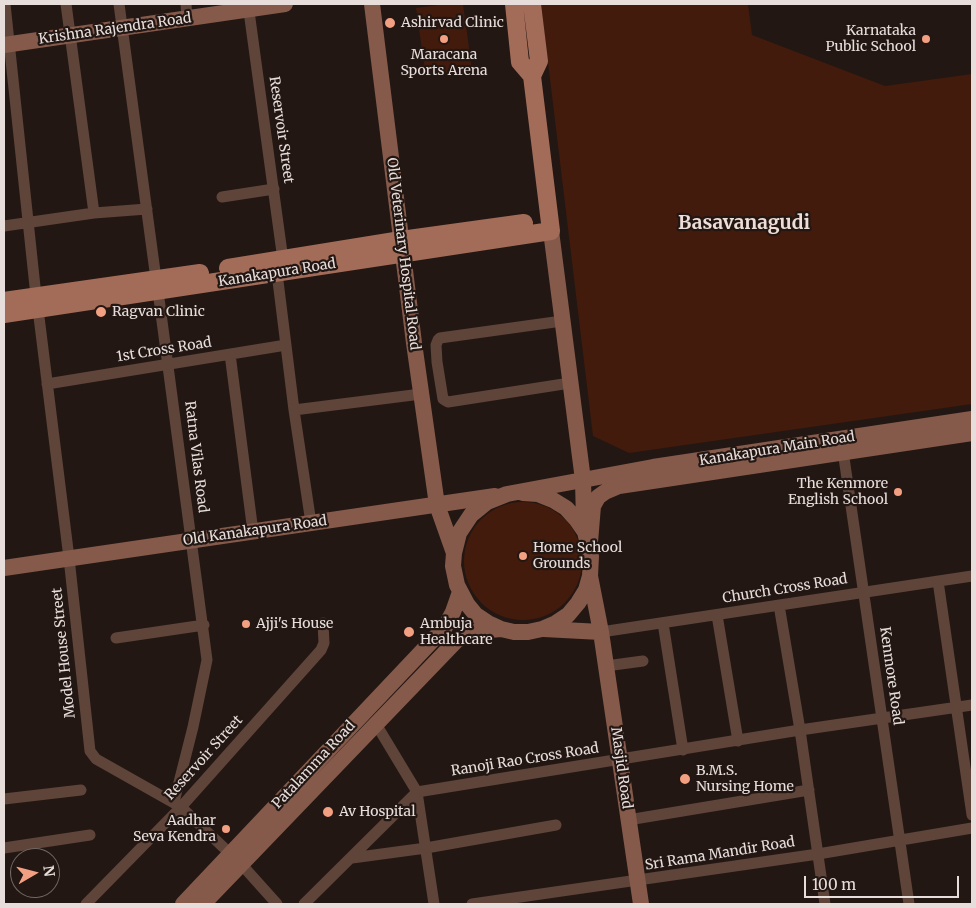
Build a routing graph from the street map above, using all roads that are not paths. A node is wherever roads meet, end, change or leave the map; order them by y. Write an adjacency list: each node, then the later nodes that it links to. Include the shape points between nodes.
1 (4, 4): 12 (street, Model House Street)
2 (66, 4): 11 (street)
3 (120, 4): 10 (street, Ratna Vilas Road)
4 (285, 4): 8 (main road, Krishna Rajendra Road)
5 (372, 4): 21 (main road, Old Veterinary Hospital Road)
6 (514, 4): 13 (main road, via 520,62)
7 (532, 4): 13 (main road, via 539,60)
8 (249, 7): 9 (main road, Krishna Rajendra Road); 14 (street, Reservoir Street)
9 (186, 11): 10 (main road, Krishna Rajendra Road)
10 (122, 28): 11 (main road, Krishna Rajendra Road); 16 (street, Ratna Vilas Road)
11 (70, 35): 12 (main road, Krishna Rajendra Road); 17 (street)
12 (7, 44): 18 (street, Model House Street)
13 (532, 76): 20 (main road)
14 (274, 189): 15 (street); 22 (street, Reservoir Street)
15 (222, 197)
16 (147, 209): 17 (street); 23 (street, Ratna Vilas Road)
17 (94, 213): 18 (street)
18 (28, 223): 19 (street); 25 (street, Model House Street)
19 (4, 226)
20 (550, 226): 21 (main road, Kanakapura Road); 27 (main road)
21 (402, 246): 22 (main road, Kanakapura Road); 33 (main road, Old Veterinary Hospital Road)
22 (280, 267): 23 (main road, Kanakapura Road); 28 (street, Reservoir Street)
23 (157, 285): 25 (main road, Kanakapura Road); 30 (street, Ratna Vilas Road)
24 (4, 301): 25 (main road, Kanakapura Road)
25 (37, 302): 26 (main road, Kanakapura Road); 32 (street, Model House Street)
26 (4, 314)
27 (562, 321): 31 (main road); 31 (street, via 440,338 436,345 438,362 443,399 448,402)
28 (286, 345): 29 (street, 1st Cross Road); 34 (street, Reservoir Street)
29 (230, 354): 30 (street, 1st Cross Road); 42 (street)
30 (169, 364): 32 (street, 1st Cross Road); 44 (street, Ratna Vilas Road)
31 (570, 383): 38 (main road)
32 (47, 384): 46 (street, Model House Street)
33 (421, 394): 34 (street); 40 (main road, Old Veterinary Hospital Road)
34 (294, 410): 41 (street, Reservoir Street)
35 (972, 419): 38 (main road, Kanakapura Main Road)
36 (972, 433): 37 (main road)
37 (843, 451): 43 (main road, via 619,486 598,497 593,506); 52 (street, Kenmore Road)
38 (583, 480): 39 (main road, Kanakapura Main Road); 43 (main road)
39 (515, 493): 40 (main road, Old Kanakapura Road); 43 (main road, via 538,494 566,508); 45 (main road, via 487,502 471,515 460,533)
40 (437, 505): 41 (main road, Old Kanakapura Road); 45 (main road, Old Veterinary Hospital Road)
41 (310, 523): 42 (main road, Old Kanakapura Road)
42 (253, 532): 44 (main road, Old Kanakapura Road)
43 (587, 539): 48 (main road, via 592,566)
44 (192, 540): 46 (main road, Old Kanakapura Road); 57 (street, Ratna Vilas Road)
45 (454, 553): 51 (main road, via 455,579)
46 (69, 558): 47 (main road, Old Kanakapura Road); 77 (street, Model House Street, via 90,751 96,759)
47 (4, 568)
48 (590, 576): 59 (main road, via 586,590 568,615); 60 (main road, Masjid Road)
49 (972, 576): 50 (street, Church Cross Road)
50 (938, 581): 52 (street, Church Cross Road); 65 (street)
51 (460, 592): 58 (main road, via 476,615); 88 (main road, Patalamma Road, via 445,626)
52 (864, 592): 53 (street, Church Cross Road); 66 (street, Kenmore Road)
53 (779, 605): 54 (street, Church Cross Road); 68 (street)
54 (718, 615): 56 (street, Church Cross Road); 69 (street)
55 (323, 623): 77 (street, Reservoir Street, via 321,650)
56 (662, 623): 60 (street, Church Cross Road); 70 (street)
57 (204, 625): 61 (street); 77 (street, Ratna Vilas Road, via 205,675)
58 (501, 629): 59 (main road, via 528,632); 67 (main road, Patalamma Road, via 471,632 457,640)
59 (542, 629): 60 (main road)
60 (602, 632): 63 (main road, Masjid Road)
61 (116, 638)
62 (643, 661): 63 (street)
63 (606, 666): 71 (main road, Masjid Road)
64 (972, 705): 65 (street, Ranoji Rao Cross Road)
65 (956, 708): 66 (street, Ranoji Rao Cross Road); 72 (street)
66 (882, 718): 68 (street, Ranoji Rao Cross Road); 83 (street, Kenmore Road)
67 (376, 724): 75 (street); 88 (main road, Patalamma Road)
68 (800, 730): 69 (street, Ranoji Rao Cross Road); 74 (street)
69 (738, 741): 70 (street, Ranoji Rao Cross Road)
70 (683, 750): 71 (street, Ranoji Rao Cross Road)
71 (620, 760): 75 (street, Ranoji Rao Cross Road); 79 (main road, Masjid Road)
72 (969, 766): 78 (street)
73 (81, 790): 76 (street)
74 (809, 790): 79 (street); 86 (street)
75 (417, 792): 85 (street); 87 (street)
76 (4, 799)
77 (178, 804): 88 (street, Model House Street); 90 (street, Reservoir Street)
78 (972, 815)
79 (628, 820): 89 (main road, Masjid Road)
80 (556, 825): 85 (street)
81 (972, 828): 83 (street, Sri Rama Mandir Road)
82 (90, 835): 84 (street)
83 (899, 840): 86 (street, Sri Rama Mandir Road); 99 (street, Kenmore Road)
84 (4, 848)
85 (426, 848): 87 (street); 95 (street)
86 (818, 854): 89 (street, Sri Rama Mandir Road); 98 (street)
87 (352, 858): 94 (street)
88 (236, 860): 91 (main road, Patalamma Road); 92 (main road, Patalamma Road); 93 (street, Model House Street)
89 (637, 881): 96 (street, Sri Rama Mandir Road); 97 (main road, Masjid Road)
90 (86, 904)
91 (183, 904)
92 (203, 904)
93 (277, 904)
94 (304, 904)
95 (434, 904)
96 (472, 904)
97 (641, 904)
98 (825, 904)
99 (909, 904)

